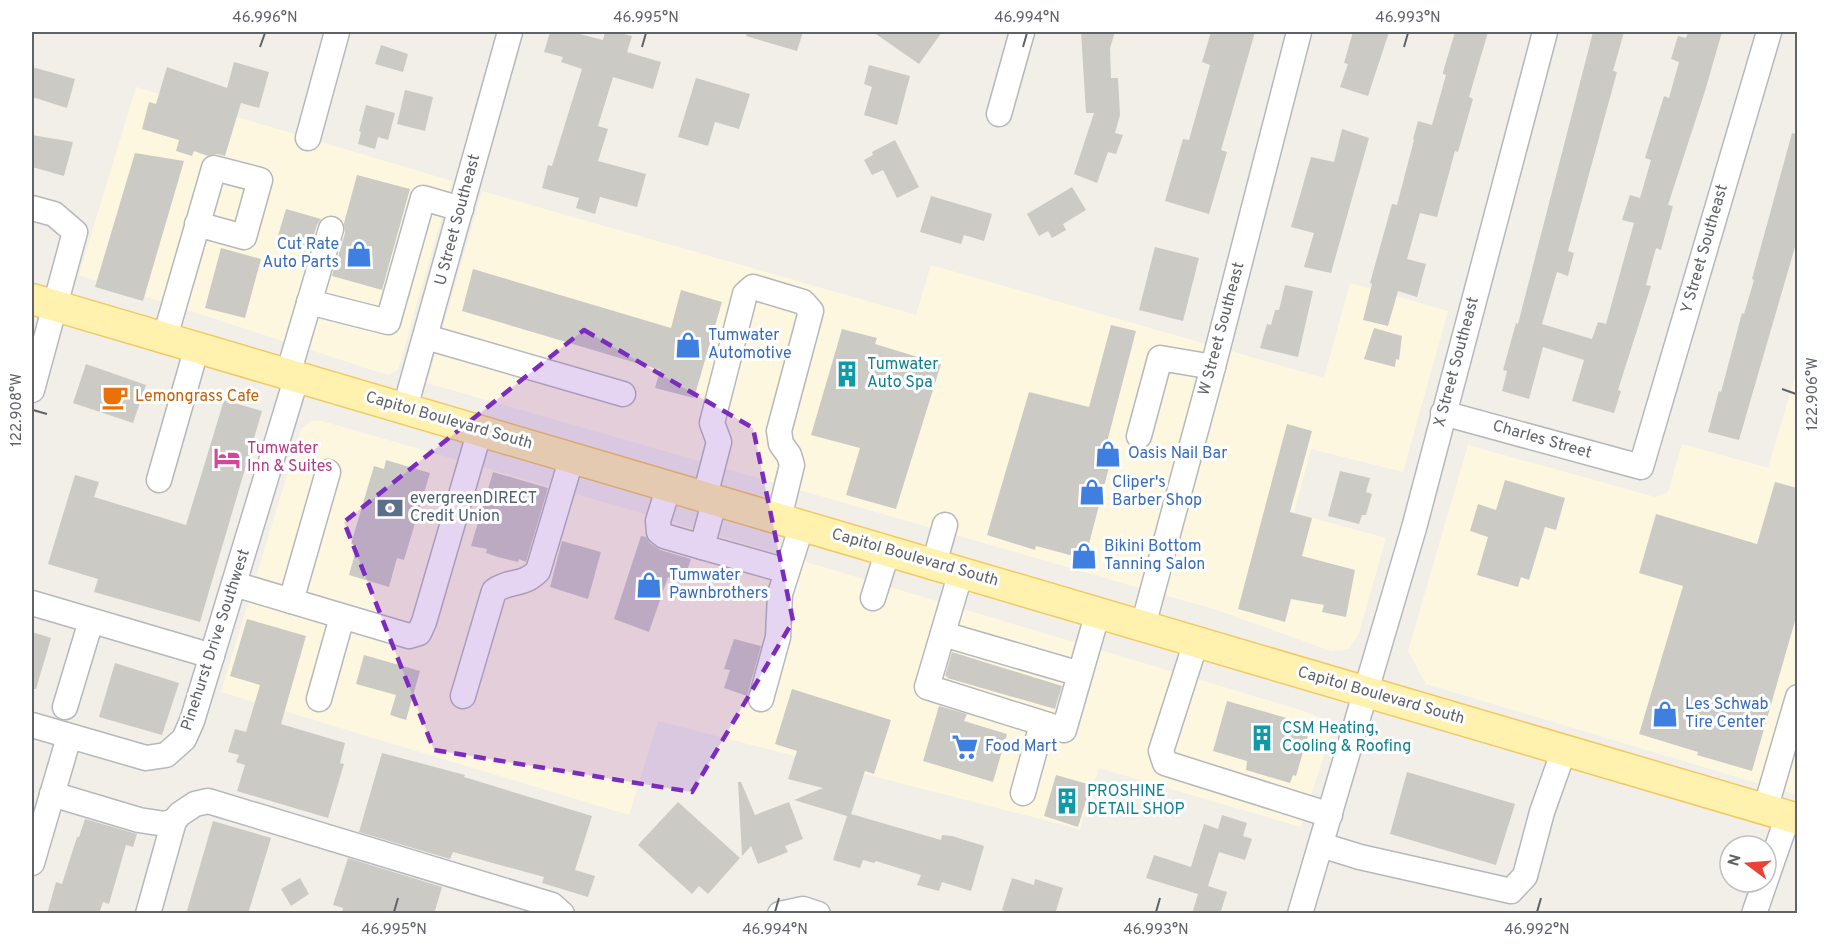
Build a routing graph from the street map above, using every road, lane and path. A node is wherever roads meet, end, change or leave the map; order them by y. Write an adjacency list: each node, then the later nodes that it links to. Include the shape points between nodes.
1 (337, 32): 8 (street)
2 (510, 32): 10 (street, U Street Southeast)
3 (1022, 32): 7 (street)
4 (1299, 32): 20 (street, W Street Southeast)
5 (1545, 32): 25 (street, X Street Southeast)
6 (1768, 32): 29 (street, Y Street Southeast)
7 (999, 114)
8 (308, 138)
9 (32, 208): 15 (street, via 54,214 75,232)
10 (461, 210): 13 (street, via 423,198); 14 (street, U Street Southeast)
11 (197, 224): 11 (street, via 244,237 260,180 214,168); 17 (street)
12 (331, 229): 16 (street, Pinehurst Drive Southwest)
13 (401, 278): 14 (street); 16 (street, via 388,322)
14 (439, 288): 18 (street, U Street Southeast)
15 (44, 302): 17 (main road, Capitol Boulevard South); 22 (street)
16 (309, 302): 21 (street, Pinehurst Drive Southwest)
17 (165, 337): 19 (main road, Capitol Boulevard South)
18 (426, 337): 23 (street); 24 (street, U Street Southeast)
19 (197, 347): 21 (main road, Capitol Boulevard South); 31 (street)
20 (1213, 367): 27 (street, via 1160,358); 47 (street, W Street Southeast)
21 (293, 375): 24 (main road, Capitol Boulevard South); 40 (street, Pinehurst Drive Southwest)
22 (32, 390)
23 (623, 394)
24 (405, 408): 26 (main road, Capitol Boulevard South)
25 (1443, 413): 29 (street, Charles Street); 52 (street, X Street Southeast)
26 (480, 430): 28 (main road, Capitol Boulevard South); 45 (street, via 419,633 409,636)
27 (1139, 436)
28 (572, 457): 32 (main road, Capitol Boulevard South); 53 (street, via 538,571 528,580 494,591)
29 (1641, 467)
30 (328, 472): 42 (street)
31 (159, 480)
32 (669, 486): 33 (main road, Capitol Boulevard South); 36 (street, via 658,521 659,532)
33 (710, 498): 34 (main road, Capitol Boulevard South); 34 (street, via 719,442 712,423 745,294 753,287 803,302 811,311 779,431 792,465); 36 (street)
34 (790, 522): 37 (main road, Capitol Boulevard South); 39 (street)
35 (945, 525): 38 (street)
36 (702, 547): 39 (street)
37 (888, 550): 38 (main road, Capitol Boulevard South); 41 (street)
38 (948, 568): 44 (main road, Capitol Boulevard South); 48 (street)
39 (787, 571): 56 (street, via 778,606 778,637)
40 (234, 584): 42 (street); 50 (street, Pinehurst Drive Southwest)
41 (873, 598)
42 (291, 601): 45 (street)
43 (32, 603): 46 (street)
44 (1098, 612): 47 (main road, Capitol Boulevard South); 51 (street)
45 (342, 617): 55 (street)
46 (91, 621): 50 (street); 57 (street)
47 (1143, 626): 49 (main road, Capitol Boulevard South)
48 (943, 634): 51 (street); 58 (street, via 927,687)
49 (1196, 642): 52 (main road, Capitol Boulevard South); 64 (street, via 1161,751 1165,763)
50 (212, 656): 60 (street, Pinehurst Drive Southwest, via 186,736 166,755 146,758)
51 (1080, 674): 58 (street, via 1064,730)
52 (1366, 691): 61 (main road, Capitol Boulevard South); 64 (street, X Street Southeast)
53 (463, 696)
54 (1797, 697): 65 (street)
55 (319, 699)
56 (761, 699)
57 (65, 707)
58 (1042, 724): 62 (street)
59 (32, 725): 60 (street, Pinehurst Drive Southwest)
60 (69, 737): 63 (street)
61 (1564, 750): 65 (main road, Capitol Boulevard South); 68 (street, via 1525,876 1511,891)
62 (1023, 793)
63 (52, 794): 66 (street, via 139,820 165,824); 69 (street)
64 (1330, 815): 68 (street, X Street Southeast)
65 (1783, 815): 67 (street)
66 (174, 821): 71 (street); 72 (street, via 195,804 208,801 552,905)
67 (1778, 834)
68 (1321, 846): 75 (street, X Street Southeast)
69 (32, 863)
70 (1761, 894): 76 (street)
71 (148, 914)
72 (562, 914)
73 (780, 914): 74 (street, via 803,909)
74 (818, 914)
75 (1300, 914)
76 (1754, 914)

